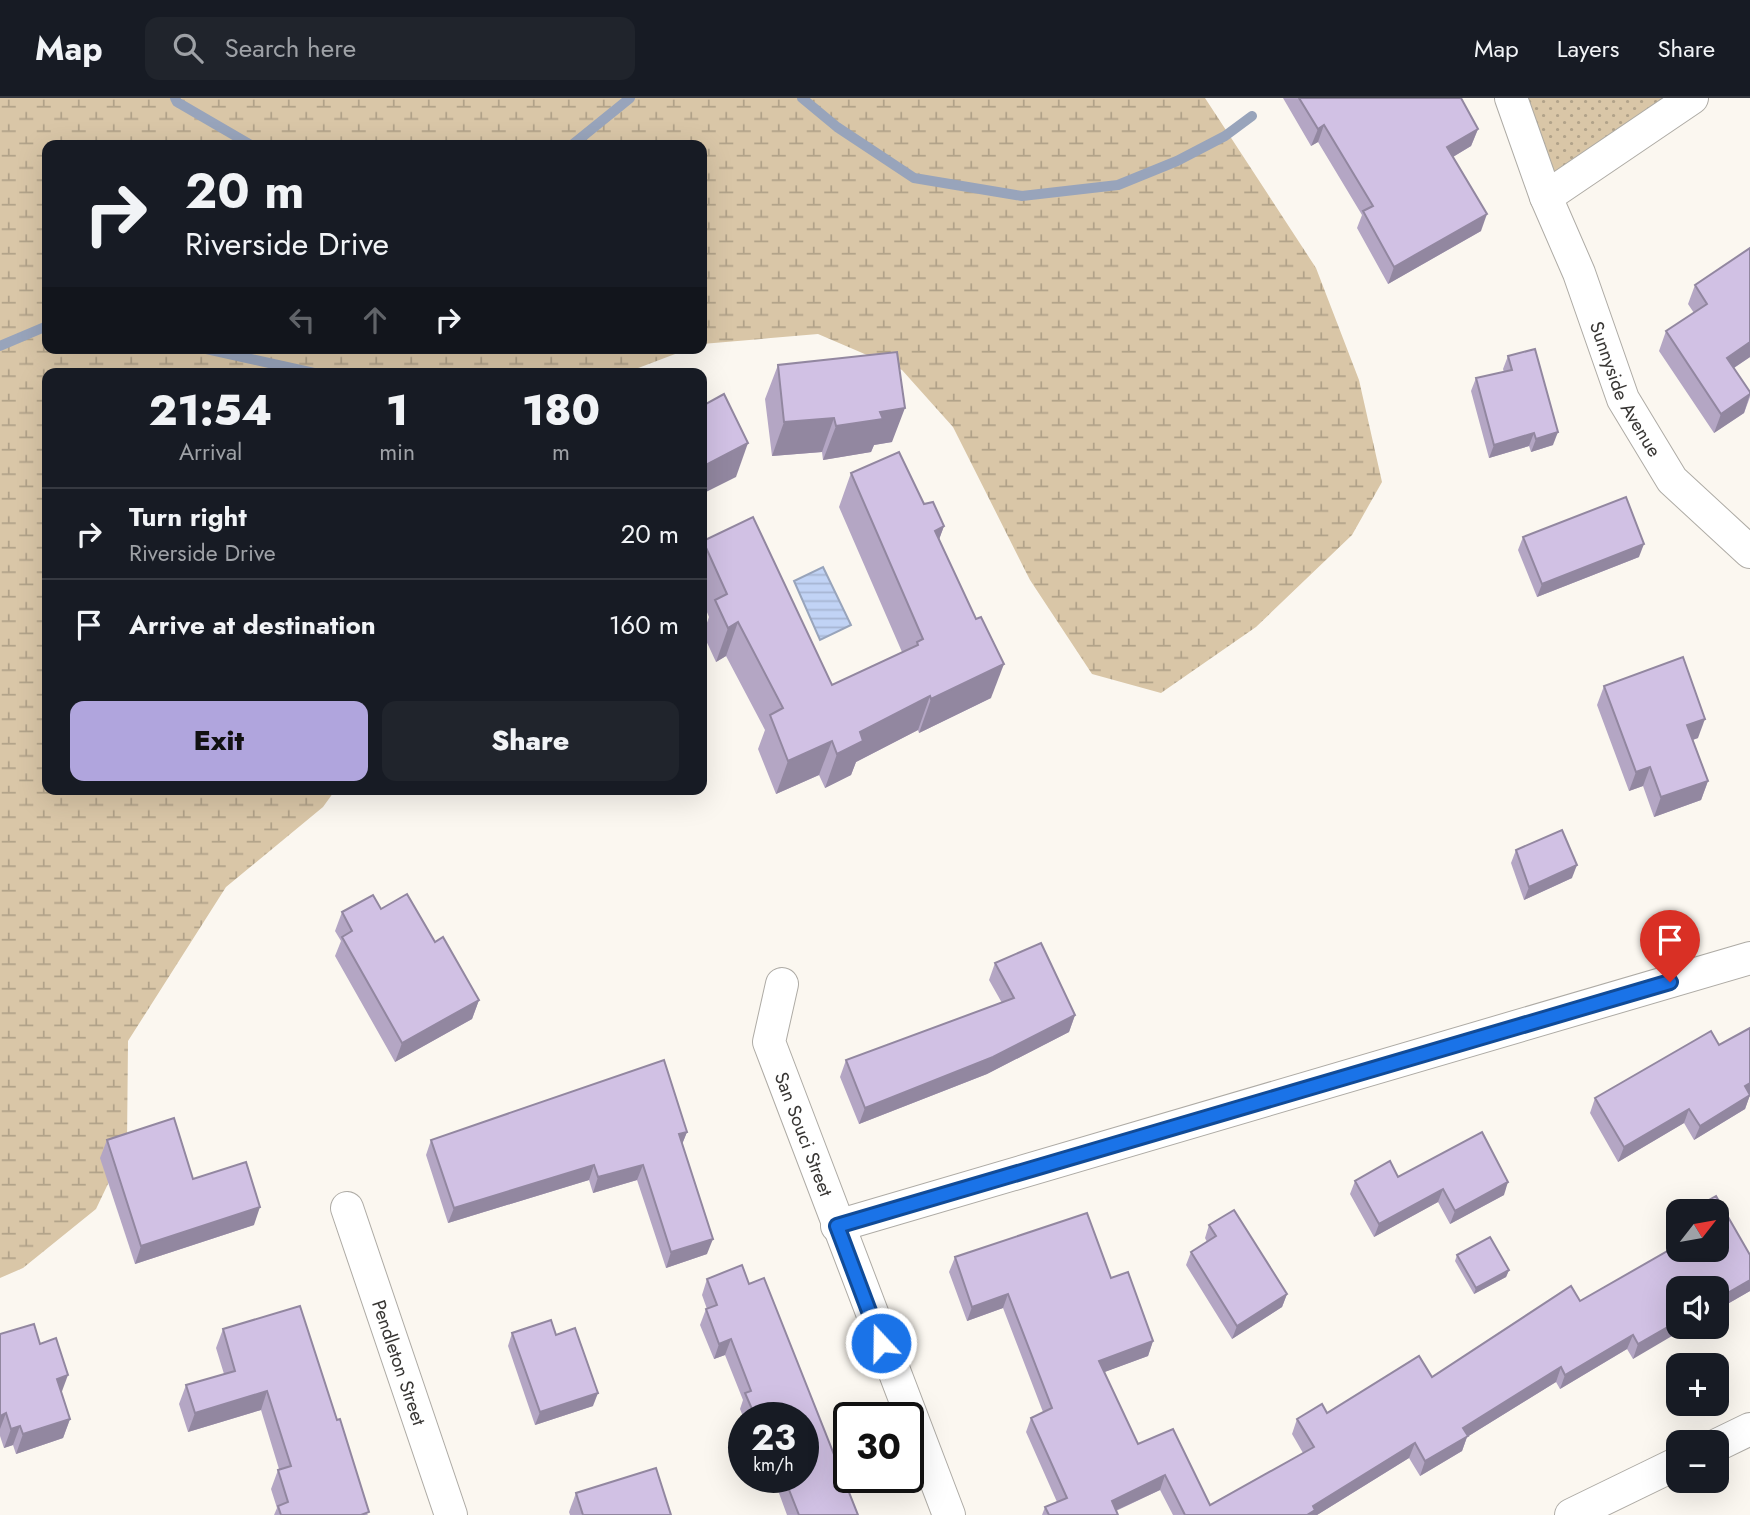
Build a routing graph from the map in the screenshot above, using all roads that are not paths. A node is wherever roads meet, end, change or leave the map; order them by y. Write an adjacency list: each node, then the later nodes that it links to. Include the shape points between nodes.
1 (1511, 98): 3 (street, Sunnyside Avenue)
2 (1692, 98): 3 (street)
3 (1546, 197): 4 (street, Sunnyside Avenue, via 1579,273 1623,399 1672,480)
4 (1750, 552)
5 (1750, 958): 8 (street)
6 (782, 984): 8 (street, San Souci Street, via 769,1042)
7 (347, 1208): 12 (street, Pendleton Street)
8 (837, 1226): 13 (street, San Souci Street)
9 (1750, 1429): 10 (street)
10 (1729, 1439)
11 (1666, 1470): 14 (street)
12 (451, 1515)
13 (949, 1515)
14 (1571, 1515)

